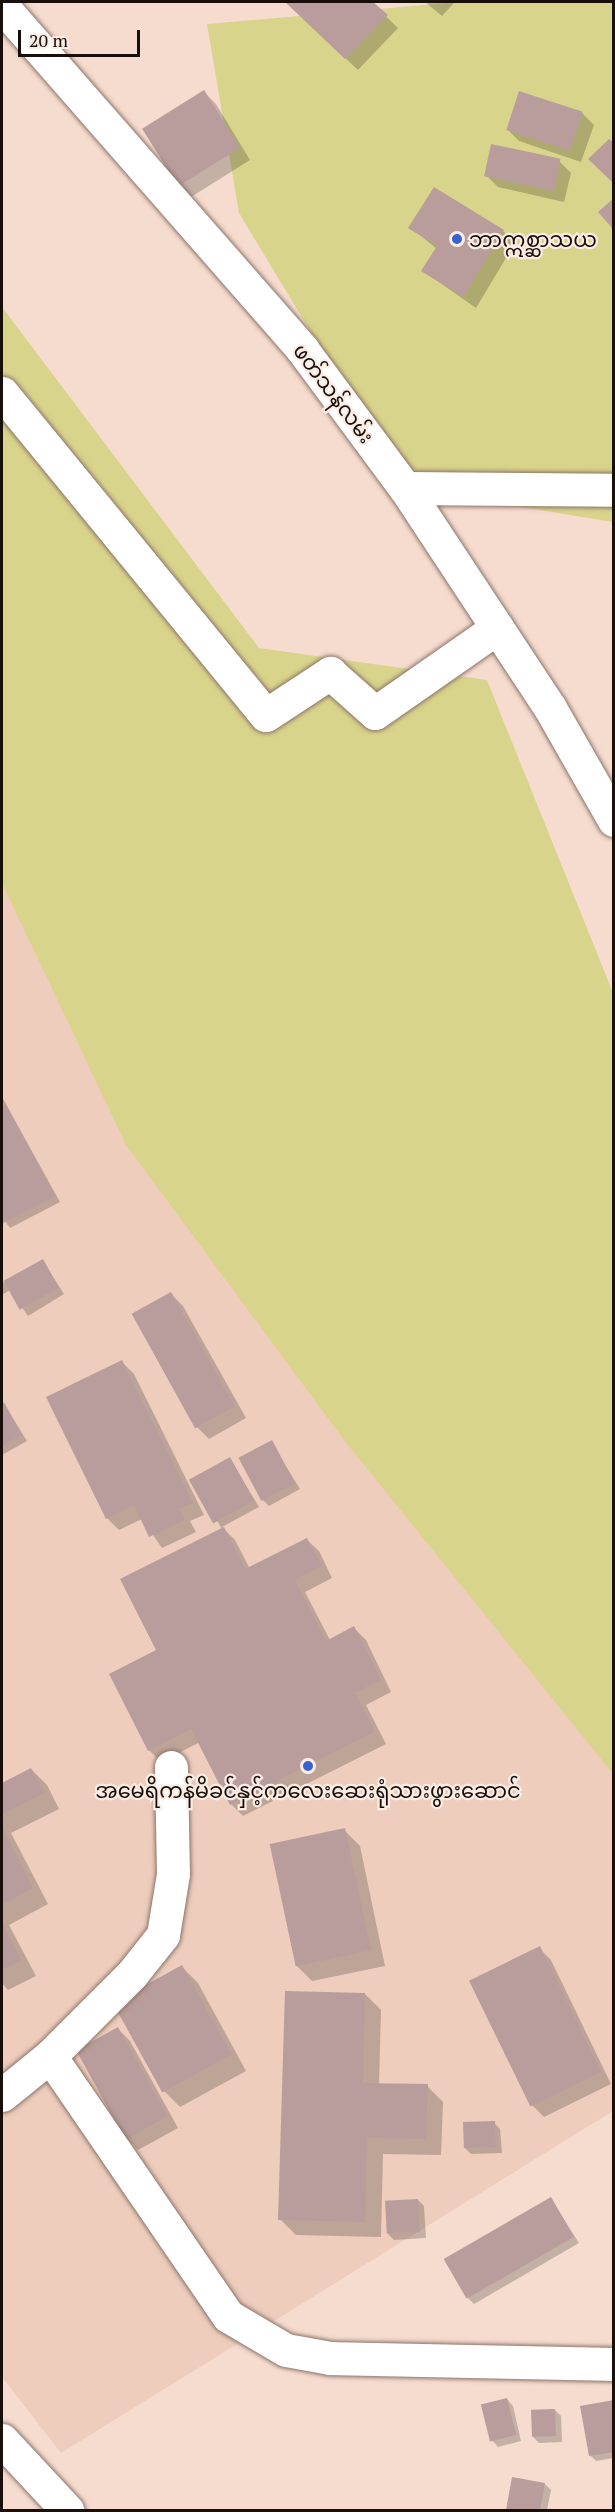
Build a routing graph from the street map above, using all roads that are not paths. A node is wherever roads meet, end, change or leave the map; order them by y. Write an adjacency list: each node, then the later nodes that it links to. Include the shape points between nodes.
1 (2, 6): 3 (street, ဖတ်သန်လမ်း, via 302,350)
2 (2, 393): 5 (street, via 266,715 330,673 375,713)
3 (405, 488): 4 (street); 5 (street, ဖတ်သန်လမ်း)
4 (614, 490)
5 (497, 628): 6 (street, ဖတ်သန်လမ်း, via 550,708)
6 (614, 820)
7 (171, 1767): 8 (street, via 173,1874 163,1935 132,1974)
8 (50, 2056): 9 (street); 10 (street, via 228,2316 286,2350 330,2358)
9 (2, 2095)
10 (614, 2364)
11 (3, 2446): 12 (street)
12 (67, 2511)

